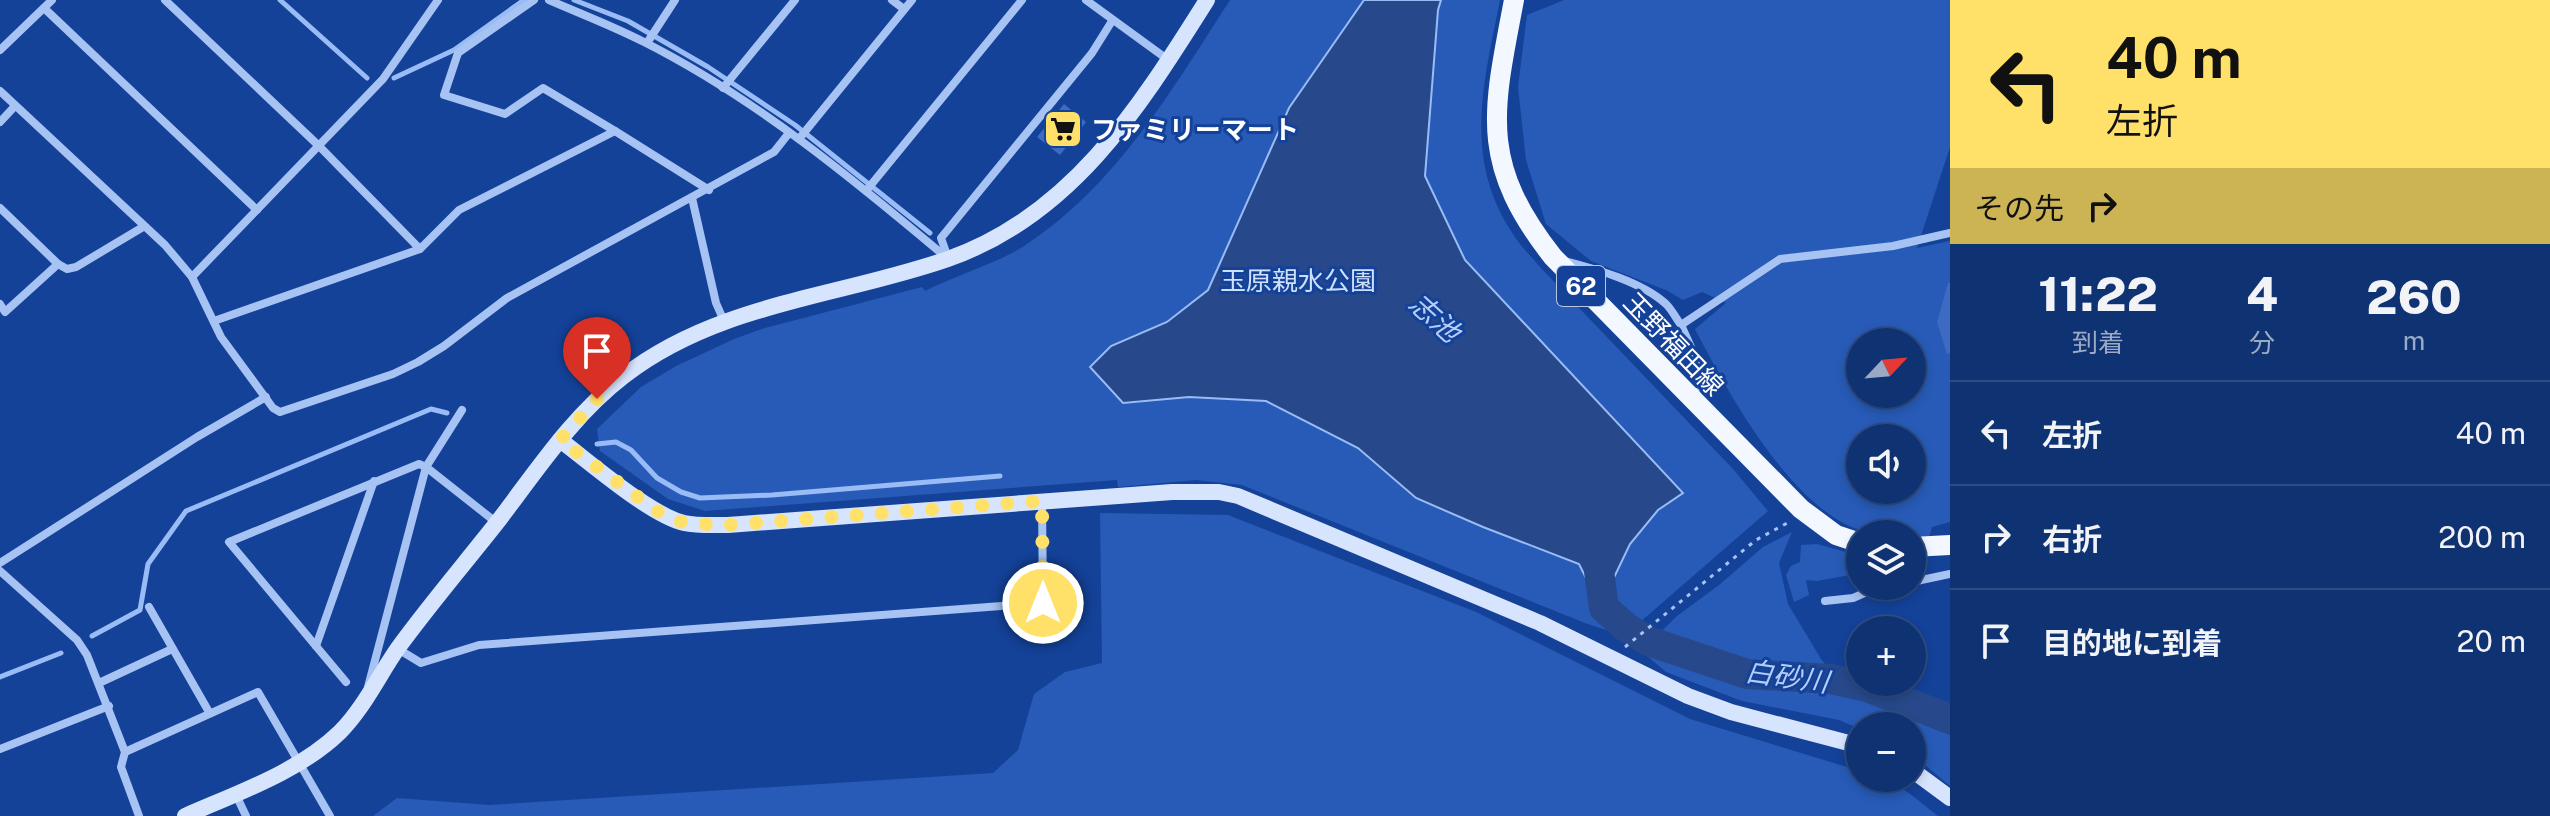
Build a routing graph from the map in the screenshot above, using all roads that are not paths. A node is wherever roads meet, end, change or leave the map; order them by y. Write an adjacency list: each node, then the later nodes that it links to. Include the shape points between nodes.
1 (52, 0): 14 (street)
2 (165, 0): 27 (street)
3 (438, 0): 27 (street, via 383,79)
4 (534, 0): 24 (street, via 458,53 444,95 505,114 543,88)
5 (549, 0): 17 (street)
6 (675, 0): 17 (street)
7 (795, 0): 20 (street)
8 (892, 0): 15 (street)
9 (912, 0): 15 (street)
10 (1022, 0): 28 (street)
11 (1086, 0): 16 (street)
12 (1207, 0): 19 (street)
13 (1514, 0): 36 (main road, 玉野福田線 / 62, via 1498,81 1499,156 1519,211)
14 (44, 8): 18 (street); 32 (street)
15 (904, 9): 26 (street)
16 (1112, 21): 19 (street); 37 (street, via 1092,53 941,238)
17 (651, 38): 20 (street)
18 (0, 50)
19 (1167, 59): 37 (street, via 1121,129 1055,198 1023,221)
20 (727, 83): 25 (street)
21 (0, 91): 22 (street)
22 (15, 106): 23 (street); 33 (street)
23 (0, 122)
24 (615, 131): 29 (street); 35 (street, via 459,210)
25 (789, 133): 26 (street); 29 (street, via 774,152)
26 (803, 134): 28 (street)
27 (319, 146): 32 (street); 35 (street)
28 (870, 187): 37 (street)
29 (709, 190): 30 (street)
30 (692, 198): 42 (street); 44 (street, via 507,298 444,346 393,374 280,412)
31 (0, 208): 38 (street)
32 (257, 210): 39 (street)
33 (143, 227): 38 (street, via 76,267); 39 (street)
34 (1950, 233): 43 (street, via 1893,246 1780,259)
35 (420, 249): 41 (street)
36 (1553, 257): 43 (street, via 1606,272 1645,291 1665,304); 45 (main road, 玉野福田線 / 62)
37 (948, 259): 42 (street)
38 (58, 264): 40 (street, via 5,312)
39 (192, 277): 41 (street)
40 (0, 304)
41 (214, 321): 44 (street)
42 (724, 321): 47 (street, via 623,376)
43 (1681, 325): 45 (street, via 1699,365)
44 (266, 397): 55 (street)
45 (1696, 404): 52 (main road, 玉野福田線 / 62, via 1801,509)
46 (462, 410): 48 (street)
47 (560, 440): 50 (street, via 657,511 698,525); 51 (street)
48 (426, 467): 49 (street, via 419,464); 51 (street); 67 (street)
49 (374, 481): 62 (street); 62 (street, via 229,542)
50 (1042, 501): 64 (street, via 1043,603 479,645 421,663); 70 (street, via 1199,491 1238,496 1540,623 1688,696)
51 (497, 523): 64 (street)
52 (1846, 538)
53 (1950, 545): 54 (main road)
54 (1926, 546)
55 (0, 563)
56 (0, 571): 66 (street, via 67,628)
57 (1950, 574): 58 (street)
58 (1926, 579)
59 (1846, 599): 60 (street)
60 (1825, 601)
61 (149, 607): 63 (street)
62 (316, 646): 65 (street)
63 (172, 649): 66 (street); 69 (street)
64 (398, 649): 67 (street)
65 (346, 682)
66 (99, 683): 68 (street)
67 (364, 701): 73 (street, via 340,732)
68 (109, 706): 71 (street); 72 (street)
69 (209, 712): 72 (street); 73 (street, via 258,692)
70 (1846, 742)
71 (0, 749)
72 (125, 752): 77 (street, via 121,767)
73 (298, 762): 75 (street); 80 (street)
74 (1926, 780): 76 (street)
75 (236, 794): 78 (street); 79 (street)
76 (1950, 798)
77 (139, 816)
78 (185, 816)
79 (246, 816)
80 (330, 816)

